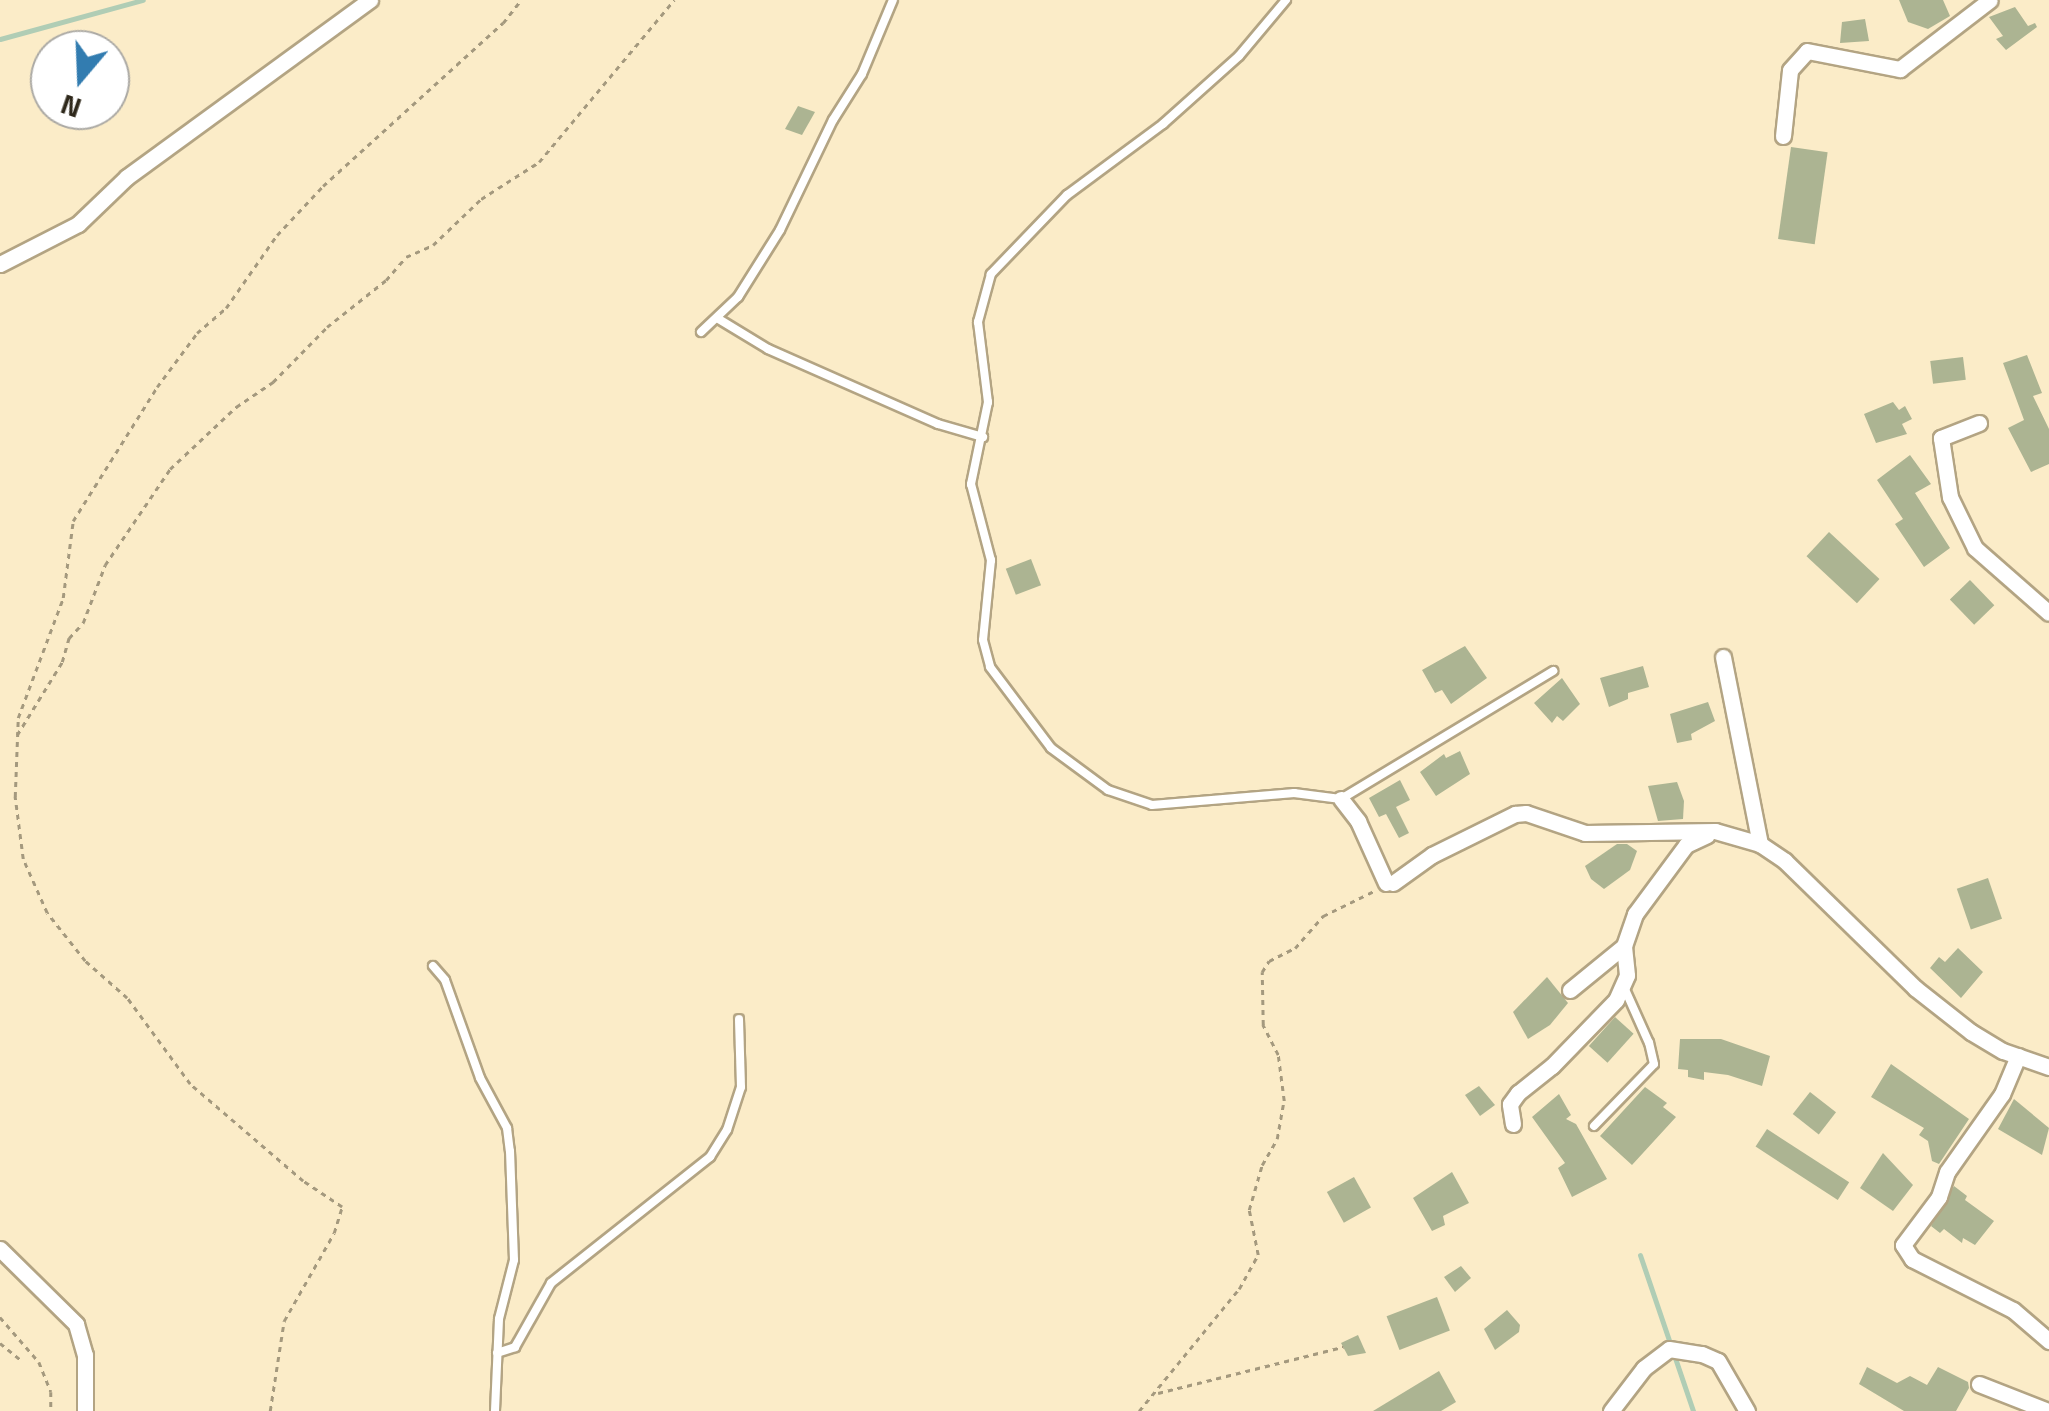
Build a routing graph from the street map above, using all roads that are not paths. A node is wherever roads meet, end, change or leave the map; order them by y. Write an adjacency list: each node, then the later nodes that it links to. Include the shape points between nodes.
1 (370, 0): 6 (street, via 127,178 78,224)
2 (892, 0): 7 (lane, via 862,74 788,214)
3 (1286, 0): 10 (lane, via 1238,56 1138,145 1067,196 991,274 978,322 988,402)
4 (1990, 0): 5 (street, via 1900,69 1807,51 1790,70)
5 (1784, 136)
6 (0, 264)
7 (718, 318): 8 (lane); 10 (lane, via 768,349 938,424)
8 (700, 332)
9 (1978, 423): 11 (street, via 1941,438 1950,497 1975,548)
10 (983, 437): 14 (lane, via 971,484 991,560 983,640 990,667 1050,748 1108,790 1152,805 1294,793)
11 (2049, 613)
12 (1724, 658): 16 (street)
13 (1553, 670): 14 (lane)
14 (1341, 798): 15 (street, via 1389,883 1432,854 1526,812 1584,833)
15 (1715, 831): 16 (street); 17 (street, via 1686,845 1635,914)
16 (1760, 844): 22 (street, via 1823,895 1915,988 1971,1032)
17 (1624, 946): 19 (street); 20 (street)
18 (434, 966): 28 (lane, via 507,1128 515,1241)
19 (1624, 987): 24 (street, via 1518,1093 1510,1104); 25 (lane, via 1654,1064)
20 (1570, 990)
21 (739, 1020): 28 (lane, via 741,1088 710,1157 550,1283 516,1347)
22 (2018, 1056): 23 (street); 27 (street, via 2002,1094 1903,1245 1912,1259 2013,1310)
23 (2049, 1067)
24 (1513, 1124)
25 (1594, 1126)
26 (0, 1249): 30 (street, via 76,1324 86,1354)
27 (2049, 1340)
28 (496, 1353): 31 (lane)
29 (1979, 1384): 34 (street)
30 (85, 1411)
31 (495, 1411)
32 (1611, 1411): 33 (street, via 1668,1349 1718,1362)
33 (1747, 1411)
34 (2048, 1411)

